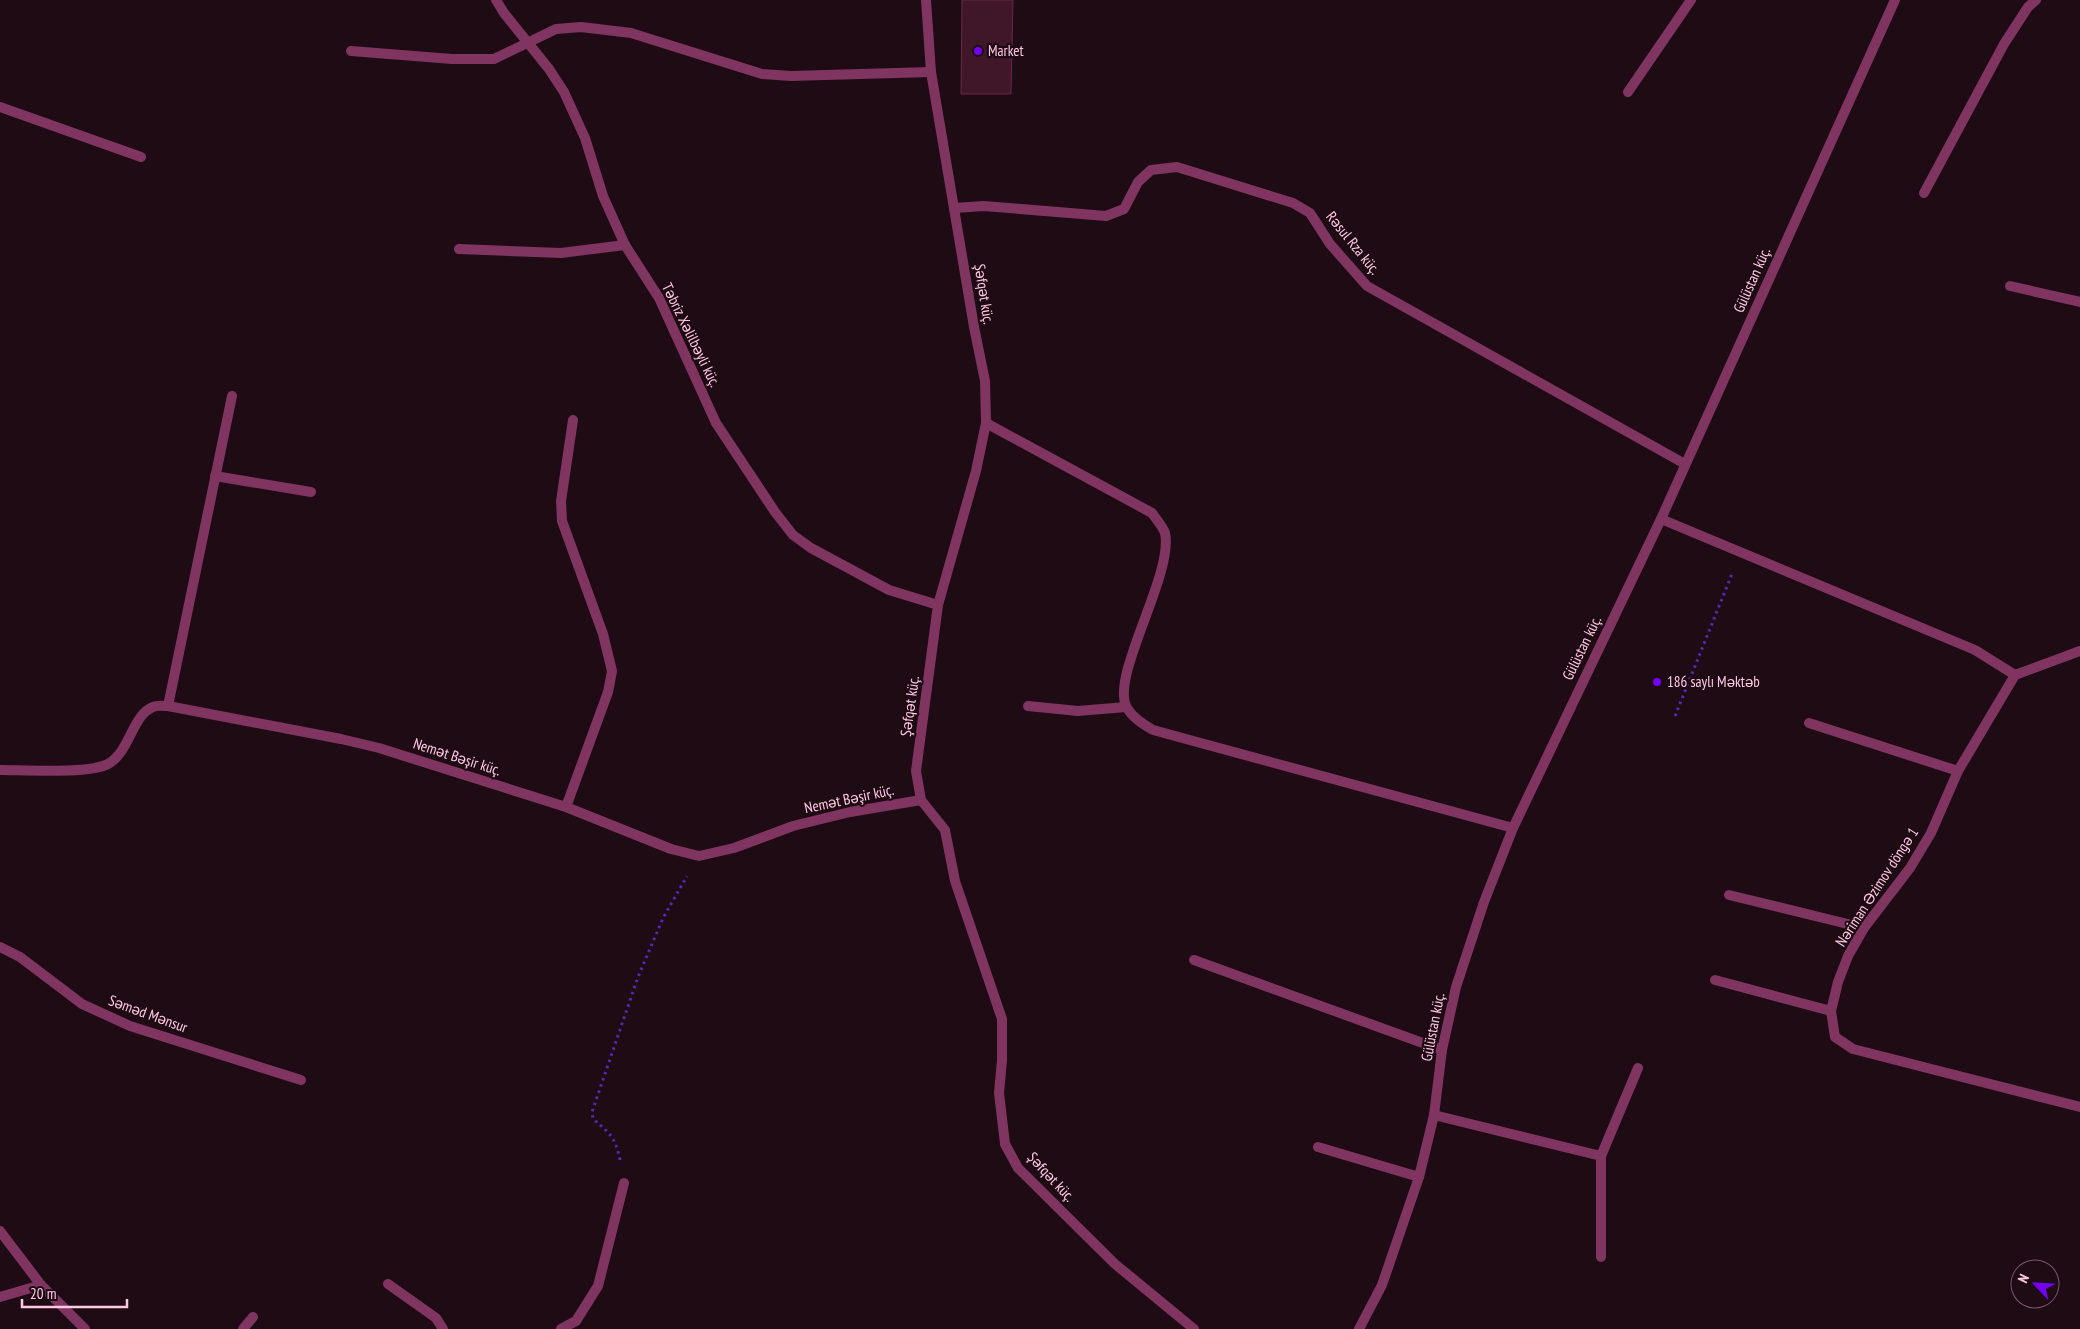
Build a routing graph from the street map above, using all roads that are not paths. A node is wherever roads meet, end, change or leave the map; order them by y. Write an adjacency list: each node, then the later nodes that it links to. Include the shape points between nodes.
1 (496, 0): 6 (street, Təbriz Xəlilbəyli küç.)
2 (926, 0): 8 (street, Şəfqət küç.)
3 (1691, 0): 9 (street)
4 (1895, 0): 21 (street, Gülüstan küç.)
5 (2036, 0): 12 (street, via 2004,44)
6 (528, 43): 7 (street, via 494,59); 8 (street, via 556,29 582,27 631,33 762,74); 14 (street, Təbriz Xəlilbəyli küç., via 564,92)
7 (351, 51)
8 (931, 72): 13 (street, Şəfqət küç.)
9 (1628, 92)
10 (0, 107): 11 (street)
11 (141, 157)
12 (1924, 193)
13 (954, 208): 20 (street, Şəfqət küç., via 985,381); 21 (street, Rəsul Rza küç., via 984,206 1106,216 1124,210 1138,182 1151,170 1178,166 1293,203 1310,212 1330,244 1367,286)
14 (625, 245): 15 (street, via 561,253); 25 (street, Təbriz Xəlilbəyli küç., via 659,298 716,423 774,512 793,535 889,590)
15 (459, 249)
16 (2010, 286): 17 (street)
17 (2080, 302)
18 (232, 396): 22 (street)
19 (573, 420): 35 (street, via 561,501 562,521 603,634 612,671 608,692)
20 (986, 423): 25 (street, Şəfqət küç., via 976,471); 30 (street, via 1152,513 1165,532 1163,561 1124,681)
21 (1685, 464): 24 (street, Gülüstan küç.)
22 (215, 476): 23 (street); 28 (street)
23 (311, 492)
24 (1661, 519): 27 (street, via 1975,650); 36 (street, Gülüstan küç.)
25 (938, 605): 34 (street, Şəfqət küç., via 916,771)
26 (2080, 651): 27 (street)
27 (2015, 675): 33 (street, Nəriman Əzimov döngə 1)
28 (168, 706): 32 (street, Nemət Bəşir küç., via 153,706 143,714 120,754 108,764 88,769); 35 (street, Nemət Bəşir küç., via 379,748)
29 (1028, 706): 30 (street, via 1078,711)
30 (1126, 707): 36 (street, via 1137,720 1153,730)
31 (1809, 723): 33 (street)
32 (0, 770)
33 (1958, 771): 38 (street, Nəriman Əzimov döngə 1, via 1931,833 1910,868)
34 (921, 800): 35 (street, Nemət Bəşir küç., via 840,814 699,856 671,849); 62 (street, Şəfqət küç., via 945,830 954,881 1002,1020 999,1093 1005,1144 1018,1168 1115,1264)
35 (566, 807)
36 (1513, 828): 43 (street, Gülüstan küç., via 1456,987)
37 (1729, 895): 38 (street)
38 (1864, 928): 42 (street, Nəriman Əzimov döngə 1, via 1848,956)
39 (0, 948): 45 (street, Səməd Mənsur, via 20,957 82,1004 130,1026)
40 (1194, 960): 43 (street)
41 (1716, 980): 42 (street)
42 (1830, 1011): 46 (street, Nəriman Əzimov döngə 1, via 1835,1037 1853,1049)
43 (1442, 1050): 47 (street, Gülüstan küç.)
44 (1638, 1068): 49 (street)
45 (300, 1080)
46 (2080, 1107)
47 (1434, 1115): 49 (street); 50 (street, Gülüstan küç.)
48 (1318, 1147): 50 (street)
49 (1601, 1156): 53 (street)
50 (1419, 1177): 63 (street, Gülüstan küç., via 1382,1285)
51 (624, 1183): 61 (street, via 598,1286 576,1321)
52 (0, 1231): 55 (street)
53 (1601, 1257)
54 (388, 1284): 60 (street, via 436,1318)
55 (41, 1285): 56 (street); 58 (street)
56 (0, 1297)
57 (252, 1317): 59 (street)
58 (85, 1329)
59 (243, 1329)
60 (443, 1329)
61 (561, 1329)
62 (1194, 1329)
63 (1359, 1329)

